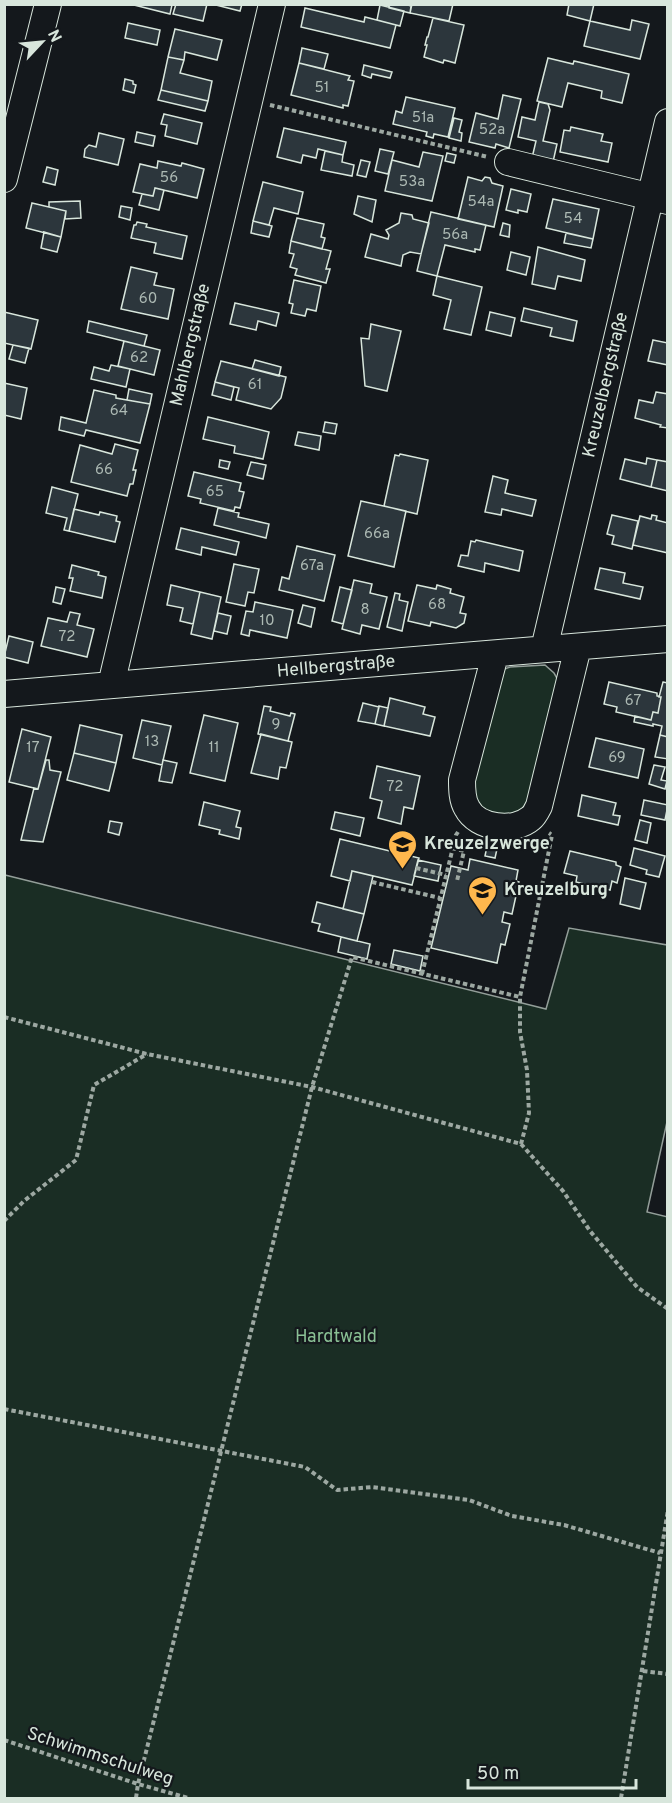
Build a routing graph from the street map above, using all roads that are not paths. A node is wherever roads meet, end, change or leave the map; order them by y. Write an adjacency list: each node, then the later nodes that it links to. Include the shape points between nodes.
1 (48, 4): 4 (street)
2 (272, 4): 12 (street, Mahlbergstraße)
3 (668, 122): 7 (street, Kreuzelbergstraße)
4 (9, 144): 6 (street)
5 (507, 162): 7 (street)
6 (4, 179)
7 (659, 199): 10 (street, Kreuzelbergstraße)
8 (668, 639): 9 (street, Hellbergstraße)
9 (578, 647): 10 (street, Hellbergstraße); 11 (street, via 539,806 532,818 507,827 476,819 462,795 462,780)
10 (544, 649): 11 (street, Hellbergstraße)
11 (495, 655): 12 (street, Hellbergstraße)
12 (111, 685): 13 (street, Hellbergstraße)
13 (4, 694)

